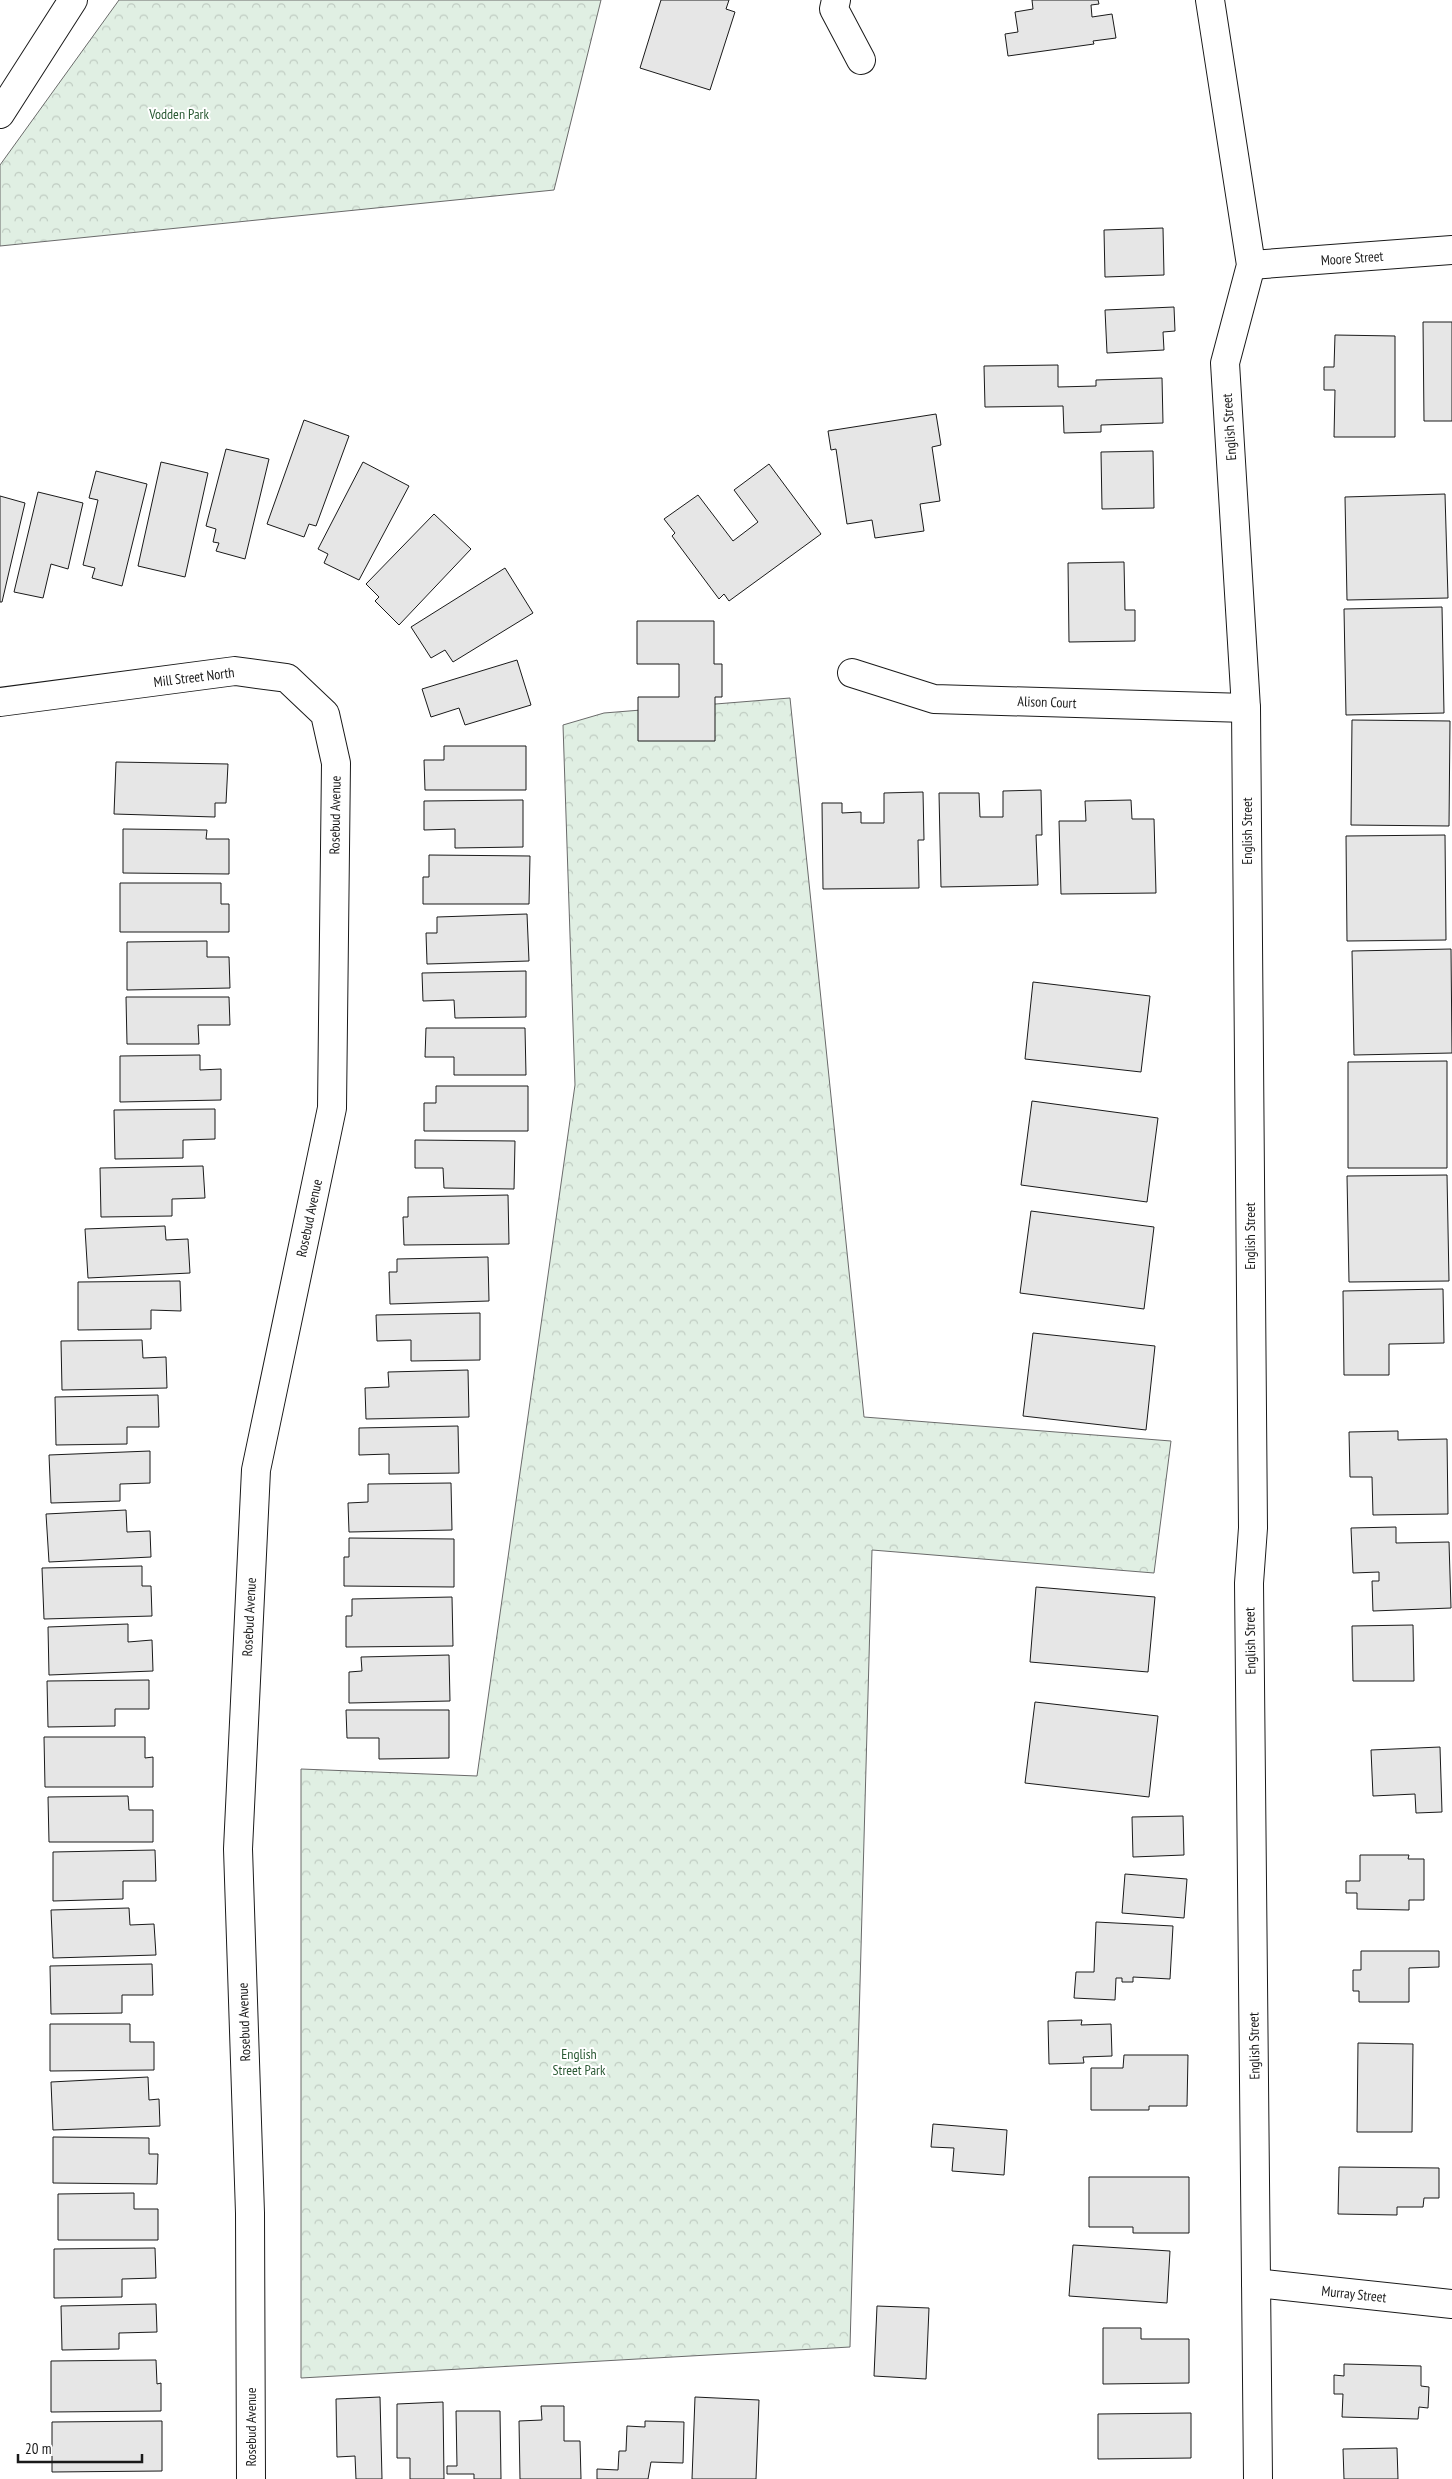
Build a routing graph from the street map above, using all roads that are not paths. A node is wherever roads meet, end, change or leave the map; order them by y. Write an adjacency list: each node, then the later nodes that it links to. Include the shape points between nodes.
1 (73, 0): 5 (street)
2 (836, 0): 4 (street, via 834,9)
3 (1210, 0): 7 (street, English Street)
4 (861, 60)
5 (0, 114)
6 (1452, 250): 7 (street, Moore Street)
7 (1251, 265): 10 (street, English Street, via 1225,362)
8 (852, 673): 10 (street, Alison Court, via 934,699)
9 (0, 702): 11 (street, Mill Street North, via 235,671 287,678 325,714)
10 (1246, 708): 12 (street, English Street, via 1253,1528 1249,1583)
11 (336, 763): 14 (street, Rosebud Avenue, via 332,1108 256,1470 238,1849 250,2213)
12 (1256, 2283): 13 (street, Murray Street); 15 (street, English Street)
13 (1452, 2304)
14 (251, 2479)
15 (1258, 2479)

